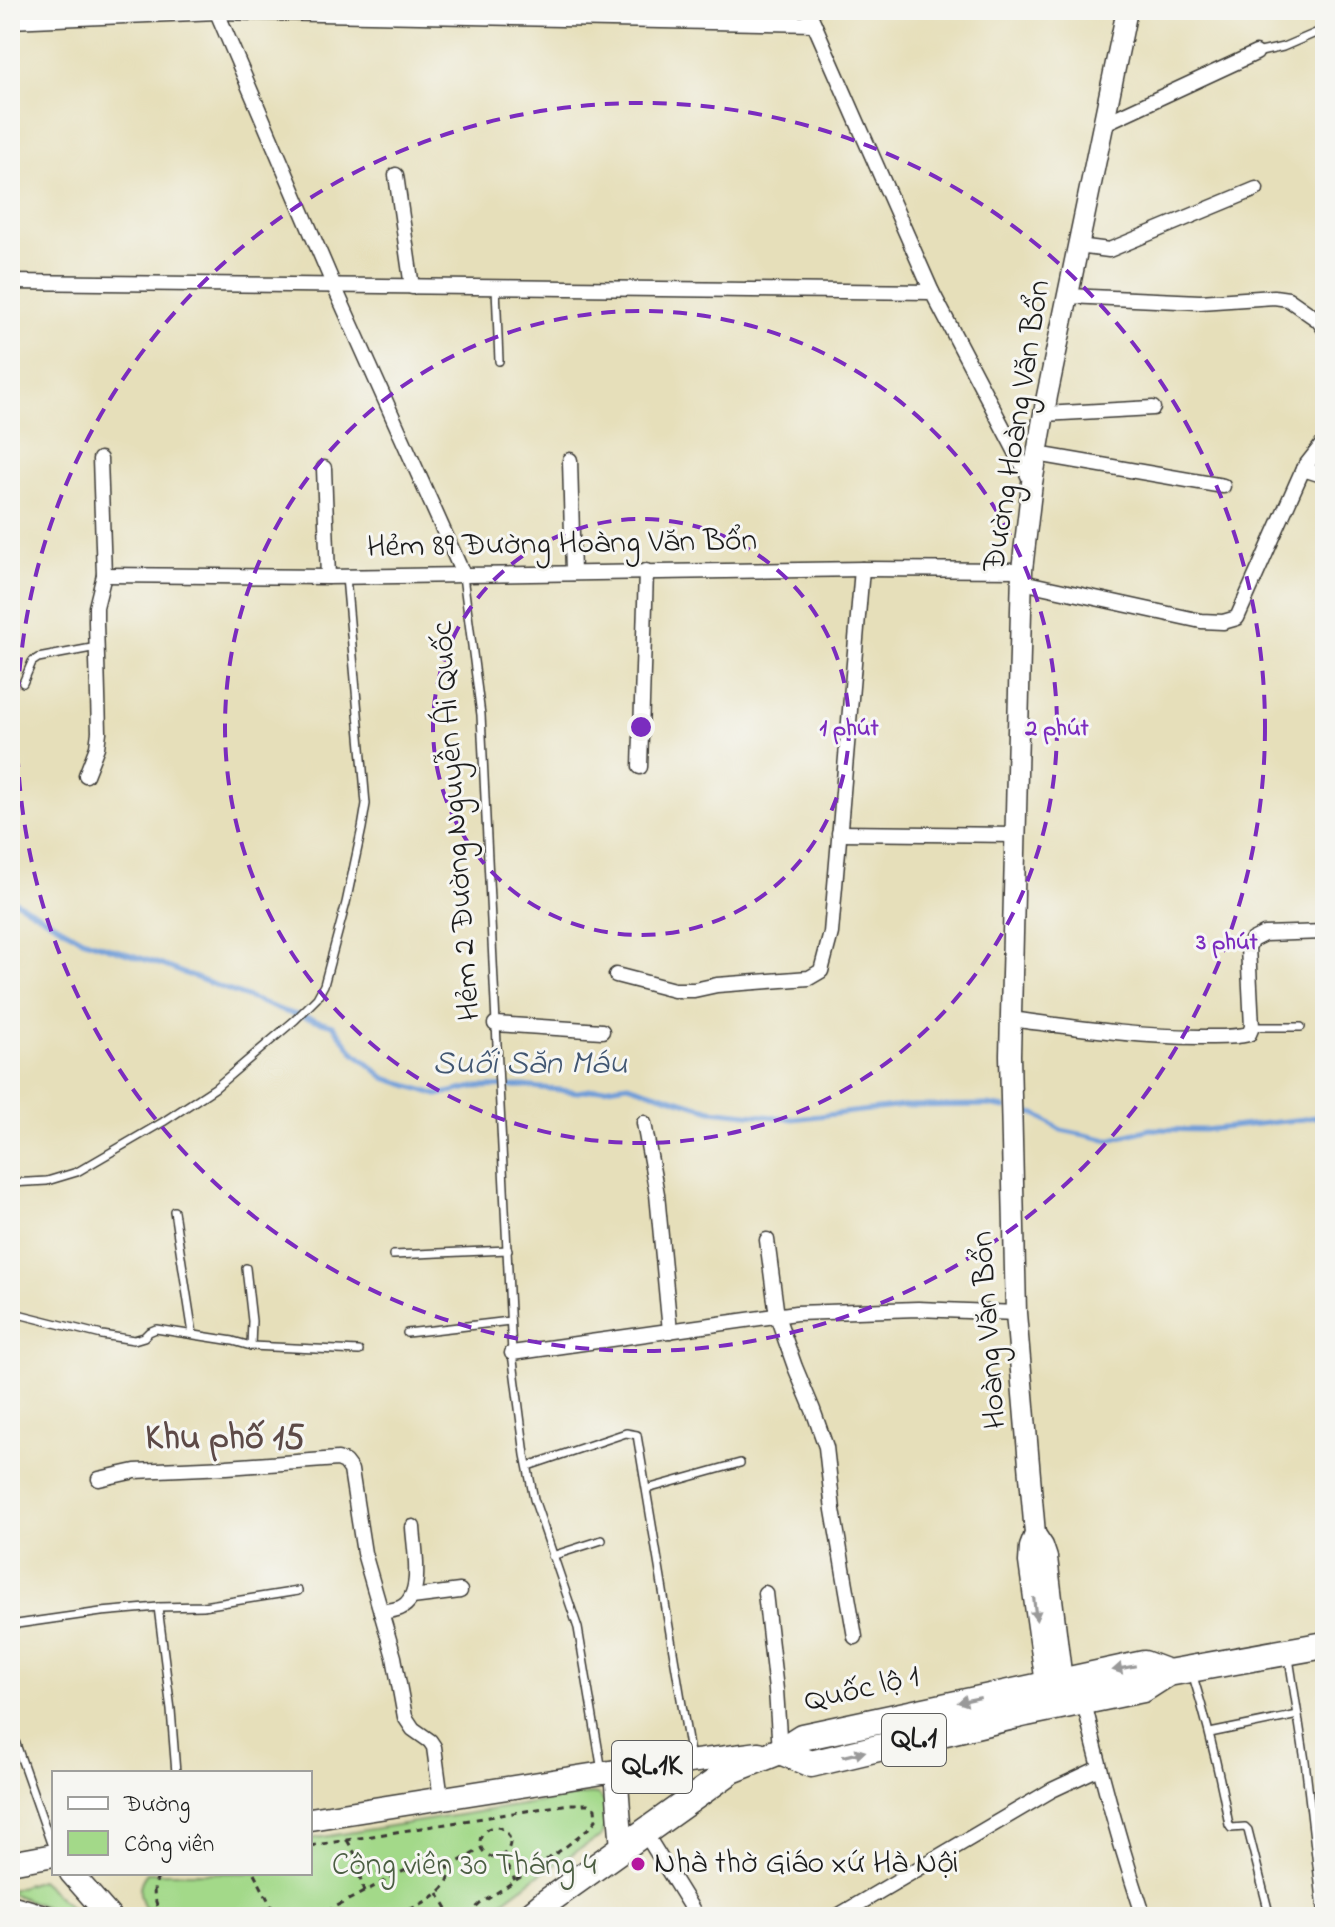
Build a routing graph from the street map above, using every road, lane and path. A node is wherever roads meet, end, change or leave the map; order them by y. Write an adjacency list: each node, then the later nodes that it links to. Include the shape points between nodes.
1 (1127, 10): 7 (main road, Đường Hoàng Văn Bổn)
2 (216, 11): 3 (street); 4 (street); 12 (street)
3 (811, 17): 15 (street)
4 (10, 21)
5 (1325, 29): 6 (lane)
6 (1256, 53): 7 (street)
7 (1105, 123): 10 (main road, Đường Hoàng Văn Bổn)
8 (396, 175): 13 (street)
9 (1256, 189): 10 (street, via 1109,250)
10 (1078, 246): 16 (main road, Đường Hoàng Văn Bổn)
11 (10, 282): 12 (street)
12 (334, 286): 13 (street); 33 (street)
13 (412, 287): 14 (street)
14 (496, 288): 15 (street); 18 (lane)
15 (932, 292): 28 (street)
16 (1068, 296): 17 (street, via 1200,302 1274,297 1288,299); 20 (main road, Đường Hoàng Văn Bổn)
17 (1325, 330)
18 (499, 361)
19 (1153, 408): 20 (street)
20 (1044, 414): 22 (main road, Đường Hoàng Văn Bổn)
21 (1325, 441): 26 (street)
22 (1037, 454): 28 (main road, Đường Hoàng Văn Bổn); 29 (street)
23 (100, 459): 34 (street)
24 (570, 460): 32 (street)
25 (324, 468): 36 (street)
26 (1303, 469): 27 (street); 35 (street, Hẻm 89 Đường Hoàng Văn Bổn, via 1237,618 1201,621)
27 (1325, 476)
28 (1032, 483): 35 (main road, Đường Hoàng Văn Bổn)
29 (1223, 486)
30 (862, 569): 31 (street, Hẻm 89 Đường Hoàng Văn Bổn); 35 (street, Hẻm 89 Đường Hoàng Văn Bổn); 42 (street)
31 (646, 571): 32 (street, Hẻm 89 Đường Hoàng Văn Bổn); 40 (street)
32 (573, 573): 33 (street, Hẻm 89 Đường Hoàng Văn Bổn)
33 (463, 574): 37 (street, Hẻm 89 Đường Hoàng Văn Bổn); 47 (lane, Hẻm 2 Đường Nguyễn Ái Quốc, via 481,715)
34 (104, 575): 36 (street, Hẻm 89 Đường Hoàng Văn Bổn); 38 (street, via 96,607)
35 (1022, 576): 43 (main road, Đường Hoàng Văn Bổn)
36 (328, 577): 37 (street, Hẻm 89 Đường Hoàng Văn Bổn)
37 (346, 577): 53 (lane, via 366,804 346,903 317,998 215,1088 163,1122 77,1172 47,1181)
38 (97, 647): 39 (lane, via 38,658); 41 (street, via 99,732)
39 (23, 683)
40 (640, 767)
41 (86, 775)
42 (839, 833): 43 (street); 45 (street, via 831,933 821,971 809,978 694,990)
43 (1015, 835): 46 (main road, Đường Hoàng Văn Bổn)
44 (1325, 932): 48 (street, via 1264,934 1252,940)
45 (616, 975)
46 (1010, 1019): 48 (street, via 1182,1037 1239,1037); 51 (main road, Đường Hoàng Văn Bổn)
47 (495, 1024): 50 (street); 56 (lane, Hẻm 2 Đường Nguyễn Ái Quốc)
48 (1252, 1027): 49 (lane)
49 (1301, 1027)
50 (602, 1031)
51 (1011, 1098): 60 (main road, Hoàng Văn Bổn)
52 (644, 1123): 63 (street, via 657,1194)
53 (10, 1183)
54 (174, 1211): 65 (lane)
55 (767, 1240): 61 (street)
56 (508, 1250): 57 (lane); 62 (lane, Hẻm 2 Đường Nguyễn Ái Quốc)
57 (393, 1255)
58 (246, 1268): 66 (lane)
59 (10, 1312): 65 (lane, via 134,1340 156,1329)
60 (1016, 1313): 61 (street, via 918,1309); 87 (main road, Hoàng Văn Bổn, via 1035,1534 1029,1562)
61 (777, 1316): 63 (street); 83 (street, via 826,1447)
62 (510, 1321): 64 (lane); 68 (lane, Hẻm 2 Đường Nguyễn Ái Quốc)
63 (670, 1331): 68 (street)
64 (407, 1333)
65 (193, 1334): 66 (lane)
66 (251, 1346): 67 (lane)
67 (359, 1351)
68 (512, 1353): 70 (lane, Hẻm 2 Đường Nguyễn Ái Quốc)
69 (740, 1463): 72 (lane)
70 (528, 1466): 72 (lane, via 632,1433 639,1440); 75 (lane, Hẻm 2 Đường Nguyễn Ái Quốc)
71 (99, 1479): 81 (street, via 135,1471 345,1462)
72 (647, 1489): 92 (lane)
73 (413, 1527): 79 (street, via 417,1585)
74 (602, 1540): 75 (lane)
75 (552, 1556): 95 (lane, Hẻm 2 Đường Nguyễn Ái Quốc, via 582,1646)
76 (298, 1591): 80 (lane, via 203,1606)
77 (460, 1591): 79 (street)
78 (765, 1593): 91 (street)
79 (412, 1597): 81 (street, via 401,1607)
80 (158, 1607): 82 (lane); 94 (lane)
81 (381, 1612): 96 (street, via 405,1717 434,1747)
82 (10, 1625)
83 (855, 1637)
84 (1325, 1645): 85 (highway, Quốc lộ 1 / QL.1)
85 (1288, 1652): 86 (highway, Quốc lộ 1 / QL.1); 88 (lane)
86 (1179, 1671): 87 (highway, Quốc lộ 1 / QL.1, via 1143,1689); 90 (lane)
87 (1064, 1692): 91 (highway, Quốc lộ 1 / QL.1, via 811,1764); 93 (street)
88 (1298, 1715): 90 (lane); 132 (lane)
89 (10, 1727): 101 (lane)
90 (1210, 1733): 131 (lane, via 1229,1825 1248,1830)
91 (780, 1751): 92 (main road, QL.1K); 98 (highway, via 732,1770)
92 (691, 1762): 95 (main road, QL.1K)
93 (1099, 1768): 129 (street, via 1052,1790); 130 (street)
94 (176, 1771)
95 (609, 1772): 96 (main road, QL.1K); 103 (main road)
96 (441, 1799): 97 (main road, QL.1K)
97 (312, 1819)
98 (645, 1833): 103 (highway); 128 (street)
99 (347, 1840): 100 (path); 108 (path); 113 (path, via 569,1804 595,1808 596,1820 590,1827)
100 (312, 1846)
101 (52, 1847)
102 (481, 1849): 105 (path, via 488,1856); 105 (path, via 482,1835 499,1828 510,1842); 107 (path)
103 (622, 1849): 127 (highway)
104 (52, 1853): 106 (main road)
105 (501, 1856): 113 (path)
106 (10, 1863)
107 (448, 1867): 112 (path, via 429,1860); 115 (path, via 448,1885)
108 (365, 1871): 112 (path, via 376,1871); 114 (path, via 360,1877)
109 (73, 1875): 119 (main road)
110 (159, 1875): 120 (path, via 154,1884)
111 (255, 1875): 121 (path)
112 (386, 1880): 114 (path)
113 (515, 1880): 126 (path)
114 (364, 1892): 122 (path)
115 (438, 1893): 117 (path); 125 (path)
116 (10, 1906): 118 (main road)
117 (405, 1911): 123 (path); 124 (path)
118 (47, 1917)
119 (110, 1917)
120 (162, 1917)
121 (277, 1917)
122 (316, 1917)
123 (394, 1917)
124 (407, 1917)
125 (452, 1917)
126 (466, 1917)
127 (528, 1917)
128 (697, 1917)
129 (836, 1917)
130 (1144, 1917)
131 (1270, 1917)
132 (1323, 1917)

